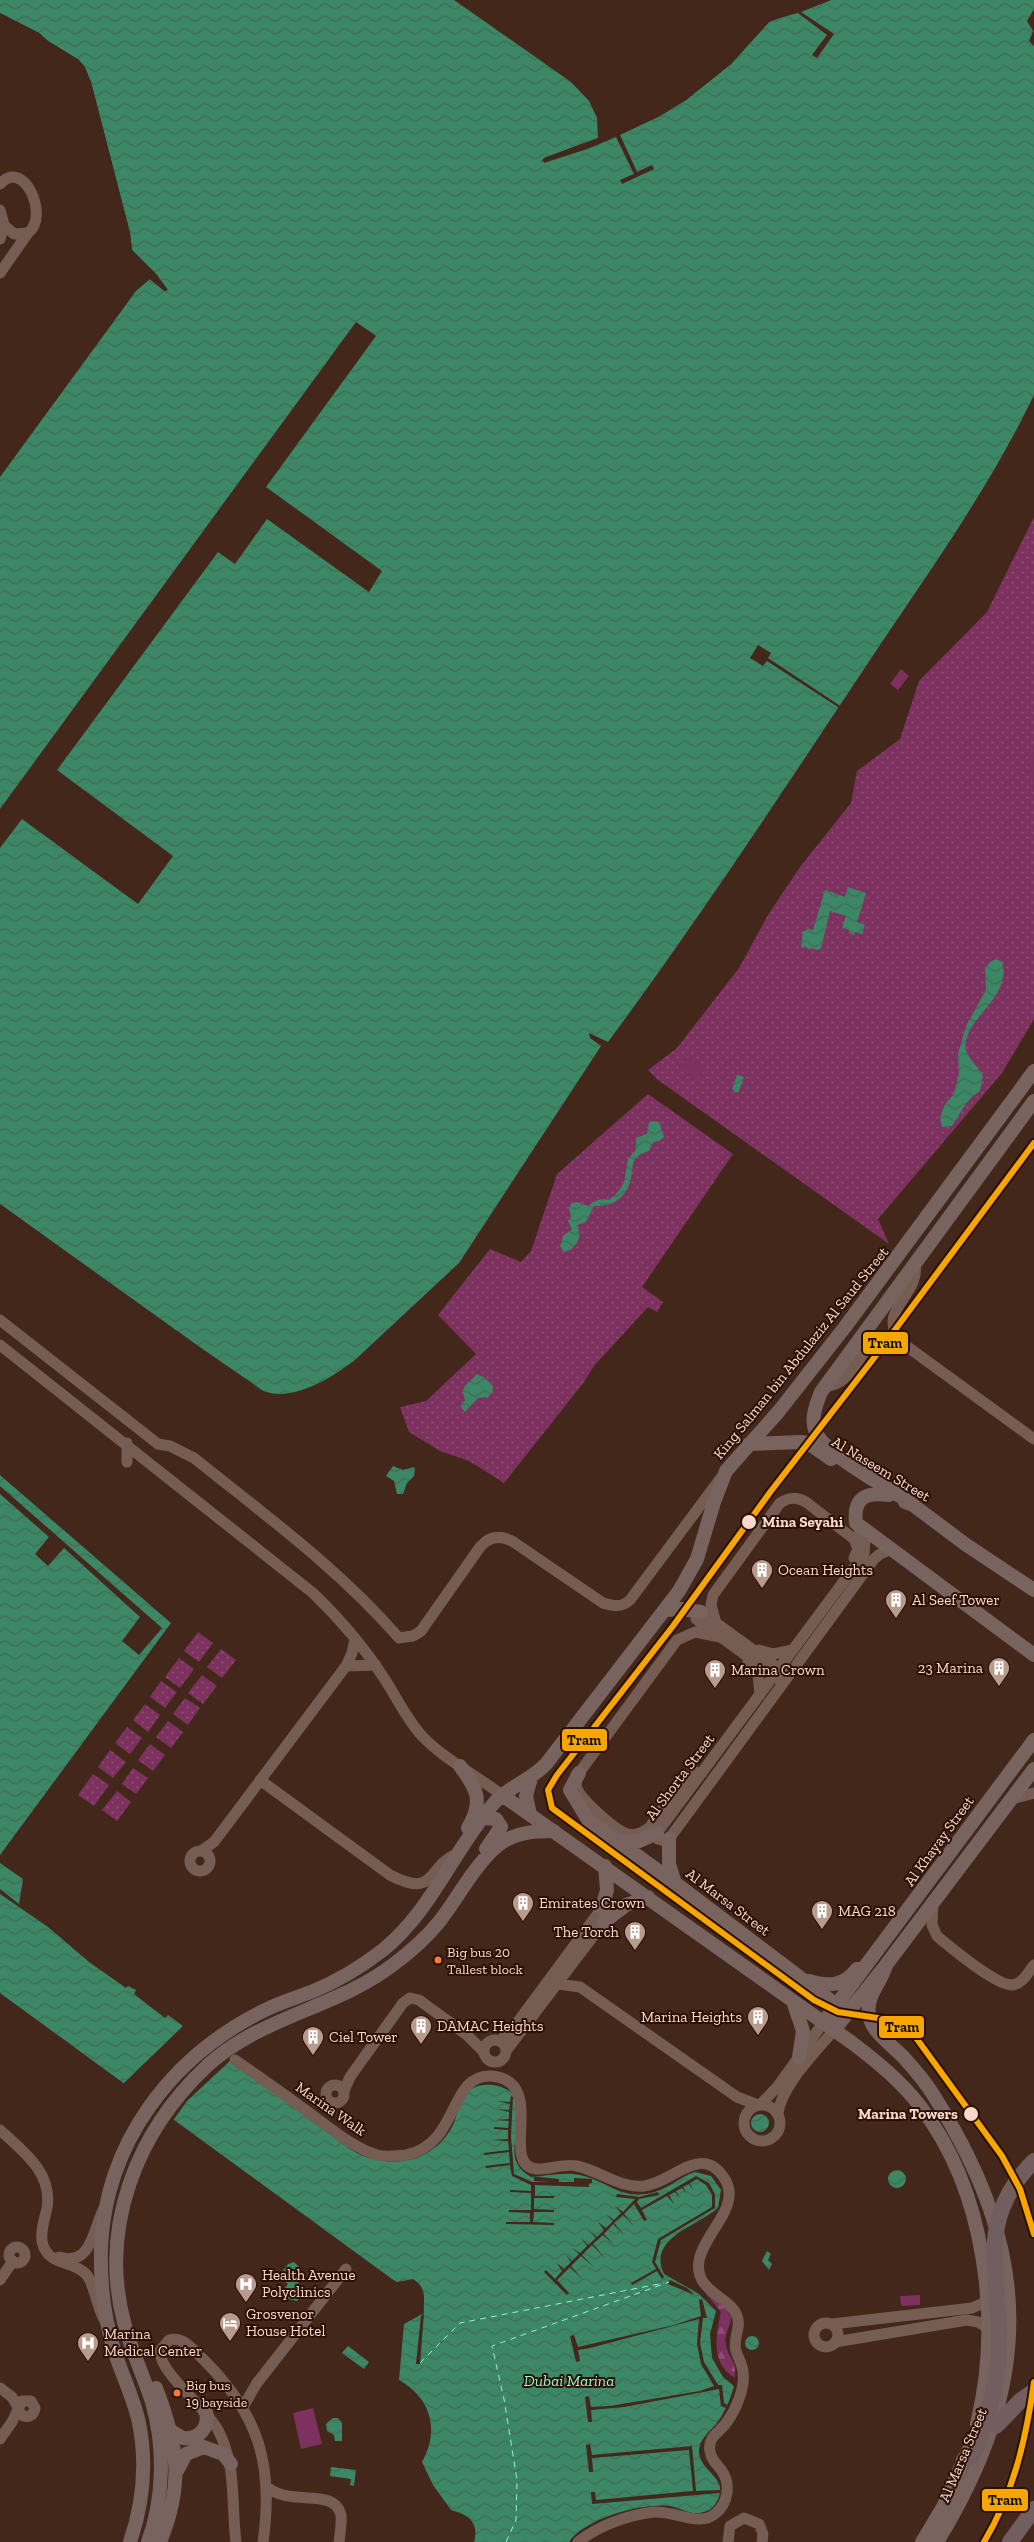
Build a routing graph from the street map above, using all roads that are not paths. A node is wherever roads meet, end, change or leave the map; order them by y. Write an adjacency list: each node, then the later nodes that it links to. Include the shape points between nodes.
1 (0, 184): 4 (street, via 8,178 19,178 28,186 37,214 35,225)
2 (0, 210): 3 (street)
3 (4, 224): 4 (street, via 14,234); 5 (street)
4 (28, 233): 6 (street)
5 (0, 239)
6 (0, 274)
7 (1034, 1071): 18 (main road, King Salman bin Abdulaziz Al Saud Street, via 845,1327)
8 (1034, 1101): 9 (main road)
9 (915, 1265): 12 (street, via 916,1279 895,1310 892,1321); 15 (main road)
10 (0, 1320): 14 (street)
11 (0, 1330): 14 (street, via 16,1343)
12 (900, 1340): 15 (street, via 891,1336 875,1340 844,1379); 16 (street)
13 (0, 1345): 17 (street)
14 (30, 1346): 20 (street, via 158,1444 194,1458 318,1556 399,1638 421,1631 483,1543 495,1537 512,1541 603,1603 624,1605)
15 (823, 1389): 22 (main road, via 813,1419 816,1433 823,1443)
16 (1034, 1439)
17 (127, 1443): 19 (street); 32 (street, via 313,1593)
18 (749, 1444): 20 (main road, King Salman bin Abdulaziz Al Saud Street); 21 (main road, Al Naseem Street, via 808,1443)
19 (127, 1462)
20 (726, 1472): 27 (main road, King Salman bin Abdulaziz Al Saud Street, via 697,1559)
21 (889, 1495): 22 (main road, Al Naseem Street); 23 (main road, via 875,1494 861,1499 854,1511)
22 (913, 1505): 26 (main road, Al Naseem Street)
23 (856, 1523): 24 (main road); 25 (street, Al Shorta Street, via 866,1541 865,1551)
24 (890, 1550): 35 (main road); 38 (street, Al Shorta Street, via 874,1559)
25 (839, 1588): 29 (street, via 840,1580 857,1552 856,1541 806,1502 785,1499 712,1595); 34 (street, Al Shorta Street)
26 (1034, 1590)
27 (666, 1610): 28 (main road); 46 (main road, King Salman bin Abdulaziz Al Saud Street, via 551,1759)
28 (701, 1612): 29 (street); 30 (street, via 696,1619)
29 (716, 1623): 31 (street)
30 (720, 1637): 33 (street); 43 (street, via 696,1632 677,1640)
31 (735, 1637): 34 (street, via 768,1653); 38 (street)
32 (355, 1639): 36 (street); 37 (street)
33 (738, 1649): 38 (street); 39 (street, via 756,1671)
34 (793, 1650): 38 (street, Al Shorta Street)
35 (1034, 1655)
36 (346, 1666): 37 (street); 47 (street)
37 (376, 1666): 42 (street, via 415,1727 432,1746)
38 (781, 1676): 39 (street, Al Shorta Street); 55 (street, Al Shorta Street)
39 (760, 1695): 44 (street, Al Shorta Street)
40 (1034, 1740): 66 (main road, Al Khayay Street)
41 (1034, 1760): 45 (main road, Al Khayay Street)
42 (460, 1766): 49 (street); 57 (main road, via 474,1786 477,1801)
43 (579, 1772): 53 (street, via 578,1791); 53 (main road, Al Marsa Street, via 570,1790 588,1820)
44 (702, 1773): 53 (street, via 694,1772 684,1780 650,1827 642,1832 626,1834); 55 (street, Al Shorta Street)
45 (1030, 1774): 50 (main road, Al Khayay Street)
46 (531, 1778): 49 (main road, King Salman bin Abdulaziz Al Saud Street); 51 (main road, via 526,1796)
47 (260, 1780): 57 (street, via 403,1882 427,1880); 58 (street)
48 (1034, 1793): 50 (street)
49 (502, 1794): 51 (main road); 52 (main road, King Salman bin Abdulaziz Al Saud Street)
50 (1012, 1799): 63 (main road, Al Khayay Street)
51 (530, 1815): 54 (main road)
52 (483, 1818): 57 (main road, King Salman bin Abdulaziz Al Saud Street); 59 (main road, via 496,1819 501,1827 484,1852)
53 (604, 1824): 56 (main road, Al Marsa Street)
54 (555, 1830): 59 (main road, via 514,1836 498,1846); 60 (main road)
55 (663, 1836): 56 (main road); 61 (main road)
56 (620, 1842): 61 (main road, Al Marsa Street)
57 (461, 1851): 90 (main road, King Salman bin Abdulaziz Al Saud Street, via 405,1929 371,1958 335,1981 243,2022 208,2044 184,2065 157,2095 134,2129 120,2158)
58 (205, 1855)
59 (484, 1861): 98 (main road, via 438,1923 389,1968 347,1994 254,2033 200,2073 172,2104 135,2166 122,2208 116,2267)
60 (605, 1866): 62 (main road); 64 (main road, via 607,1890)
61 (675, 1883): 70 (main road, Al Marsa Street)
62 (648, 1897): 65 (main road, via 626,1905); 73 (main road)
63 (933, 1903): 68 (main road, Al Khayay Street); 69 (street, via 932,1925 938,1936 998,1980 1011,1985 1018,1983)
64 (602, 1908): 77 (street)
65 (604, 1922): 67 (street)
66 (888, 1937): 70 (main road, via 876,1945 844,1981 824,1985); 74 (main road, Al Khayay Street)
67 (572, 1965): 71 (street); 72 (street)
68 (886, 1965): 74 (main road, Al Khayay Street); 108 (main road, Al Marsa Street, via 869,2001 871,2022 916,2072 961,2142 989,2200 1008,2264 1014,2315 1007,2385)
69 (1034, 1965)
70 (806, 1981): 74 (main road, Al Marsa Street)
71 (558, 1984): 72 (street); 77 (street)
72 (580, 1987): 84 (street)
73 (793, 2001): 75 (main road); 79 (main road, via 803,2031)
74 (842, 2009): 75 (main road, Al Khayay Street)
75 (828, 2026): 79 (street, Al Khayay Street); 86 (street, Al Khayay Street, via 789,2087); 95 (main road, via 868,2054 898,2081 921,2106 940,2135 970,2209)
76 (467, 2035): 77 (street); 78 (street); 83 (street, via 419,2000 410,1998)
77 (499, 2044): 78 (street, via 485,2045); 81 (street, via 504,2058)
78 (484, 2052): 81 (street, via 486,2058)
79 (799, 2057): 85 (street, Al Khayay Street)
80 (235, 2060): 82 (street, Marina Walk, via 342,2138 380,2156 412,2154 428,2145 443,2131 462,2090 480,2077)
81 (494, 2062): 82 (street)
82 (492, 2076): 126 (street, via 510,2084 520,2098 520,2153 531,2167 577,2166 631,2186 658,2182 692,2164 707,2164 721,2175 730,2193 729,2206 706,2241 698,2264 703,2282 733,2310 738,2320 734,2343 743,2372 743,2385 728,2421 709,2447 710,2455 725,2477 726,2498 716,2514 706,2519 673,2512 652,2512 598,2528)
83 (340, 2088)
84 (737, 2097): 85 (street); 87 (street)
85 (759, 2105): 86 (street, via 772,2108); 87 (street)
86 (778, 2114): 87 (street, via 779,2130 765,2140 749,2135 744,2124)
87 (746, 2116)
88 (0, 2130): 91 (street, via 33,2162 45,2182 48,2198)
89 (1034, 2161): 99 (highway, via 1010,2192 994,2238)
90 (106, 2204): 91 (street, via 92,2242 82,2255 72,2259 61,2258); 97 (main road, King Salman bin Abdulaziz Al Saud Street, via 101,2256 102,2291)
91 (42, 2242): 97 (street, via 55,2261 78,2268 88,2276 97,2305)
92 (13, 2262): 94 (street)
93 (346, 2269): 101 (street)
94 (0, 2280)
95 (988, 2301): 96 (street, via 972,2308); 99 (main road)
96 (832, 2324): 100 (street, via 837,2331); 100 (street, via 817,2326 814,2338 824,2347)
97 (108, 2325): 120 (main road, King Salman bin Abdulaziz Al Saud Street, via 135,2407 142,2440 142,2491)
98 (125, 2326): 109 (main road, via 144,2357); 121 (main road, via 153,2404 160,2443 158,2501)
99 (994, 2330): 100 (street, via 967,2320); 112 (highway, via 998,2362 992,2400 976,2449)
100 (835, 2342)
101 (257, 2383): 103 (street, via 244,2389); 106 (street)
102 (0, 2388): 105 (street)
103 (230, 2388): 106 (street); 107 (street, via 184,2341 174,2339 165,2343 160,2356 166,2368)
104 (1034, 2391): 108 (highway)
105 (22, 2408): 110 (street); 111 (street)
106 (244, 2408): 115 (street, via 259,2444)
107 (205, 2410): 109 (main road, via 207,2423 196,2437 183,2438); 113 (street, via 218,2430)
108 (996, 2426): 129 (main road, Al Marsa Street, via 967,2492)
109 (171, 2431): 114 (main road)
110 (0, 2439)
111 (0, 2449)
112 (964, 2460): 128 (main road, Al Marsa Street, via 943,2507)
113 (231, 2464): 114 (main road, via 218,2450 198,2448 186,2454); 123 (street)
114 (177, 2472): 122 (main road, via 172,2508)
115 (266, 2486): 116 (street, via 276,2494); 117 (street)
116 (288, 2497): 117 (street); 125 (street, via 323,2498 332,2502 341,2515)
117 (266, 2507): 124 (street)
118 (1034, 2509): 130 (highway)
119 (763, 2539): 127 (street, via 754,2520 744,2518 730,2526)
120 (130, 2542)
121 (148, 2542)
122 (160, 2542)
123 (236, 2542)
124 (263, 2542)
125 (339, 2542)
126 (578, 2542)
127 (728, 2542)
128 (922, 2542)
129 (937, 2542)
130 (1010, 2542)

